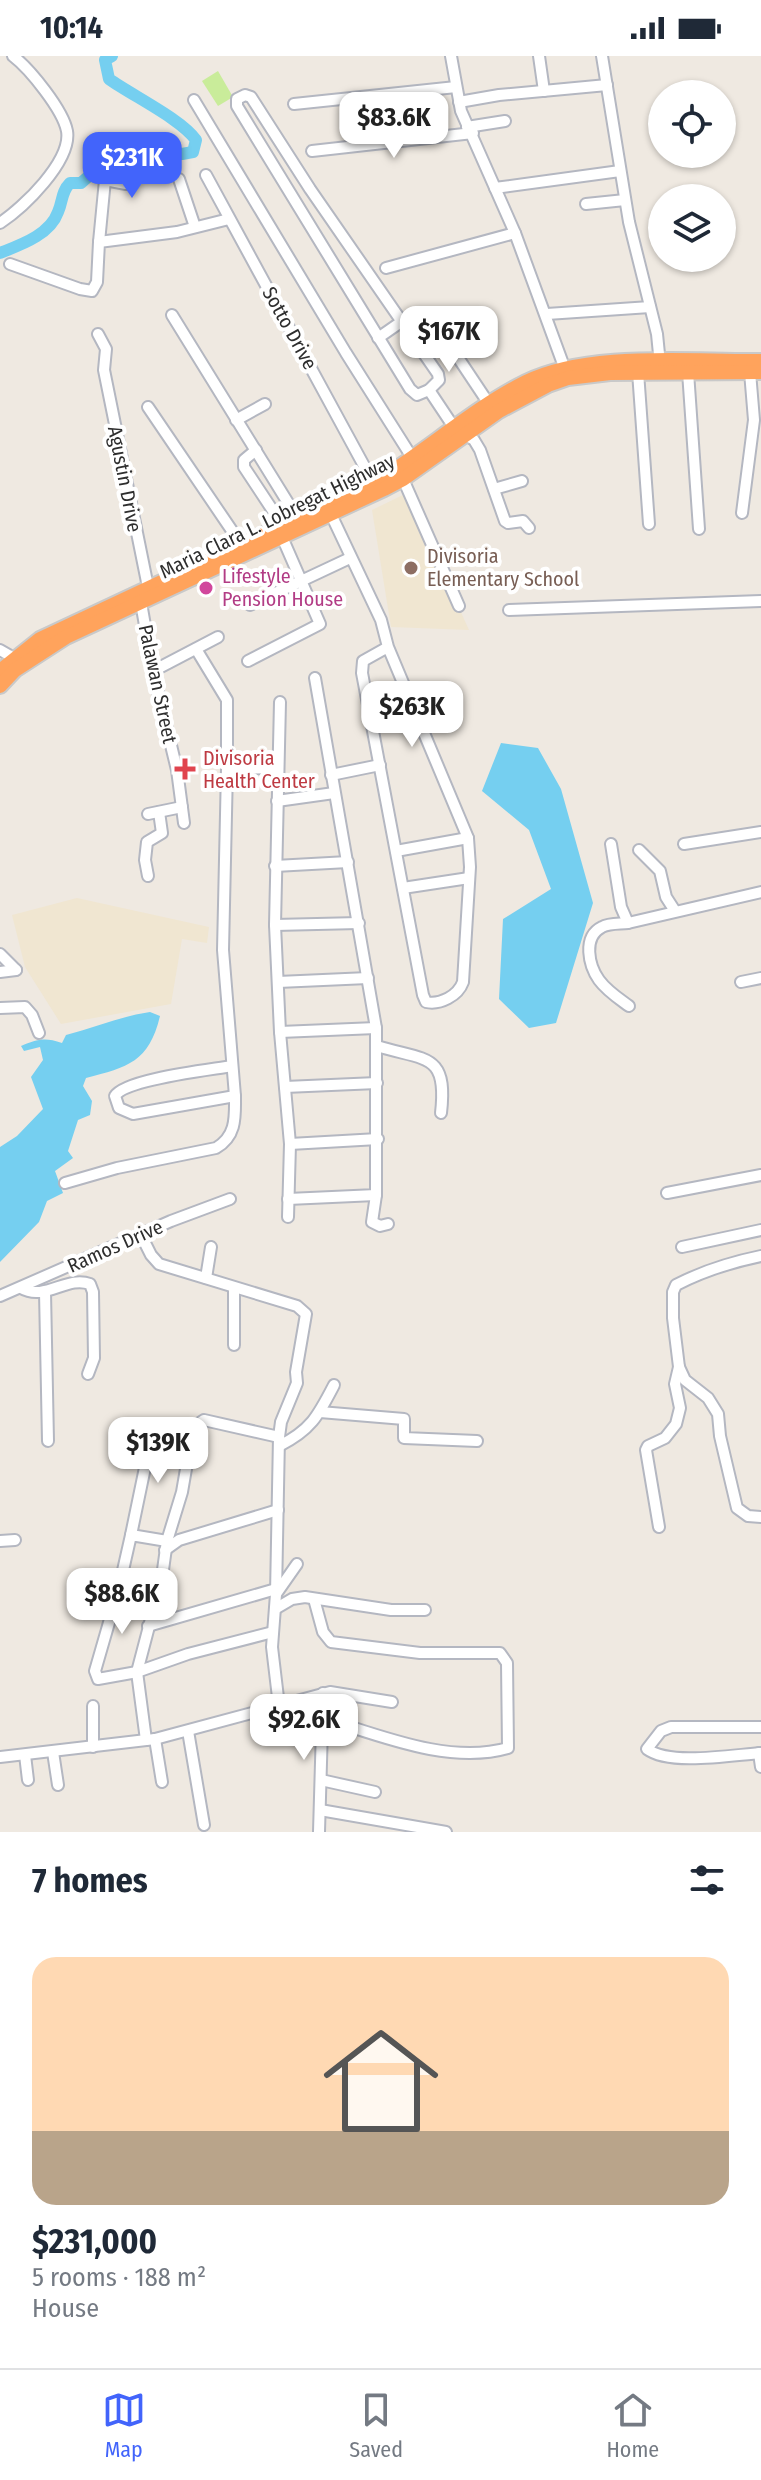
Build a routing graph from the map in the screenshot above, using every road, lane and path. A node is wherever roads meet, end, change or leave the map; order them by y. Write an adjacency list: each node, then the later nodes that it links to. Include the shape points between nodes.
1 (13, 56): 24 (street, via 51,101 67,138 37,192)
2 (451, 56): 6 (street)
3 (539, 56): 7 (street)
4 (602, 56): 5 (street)
5 (607, 85): 7 (street); 15 (street)
6 (456, 87): 9 (street); 10 (street)
7 (544, 91): 9 (street)
8 (194, 100): 50 (street)
9 (459, 102): 12 (street)
10 (294, 104)
11 (505, 121): 12 (street)
12 (470, 130): 13 (street); 18 (street)
13 (312, 151)
14 (138, 166): 27 (street, via 126,184 105,180)
15 (620, 171): 18 (street); 21 (street)
16 (206, 175): 23 (street, Sotto Drive)
17 (179, 179): 25 (street)
18 (495, 188): 26 (street)
19 (310, 189): 20 (street); 20 (street, via 251,97 237,99); 33 (street)
20 (293, 200): 36 (street)
21 (625, 200): 22 (street); 30 (street)
22 (586, 204)
23 (229, 219): 25 (street); 53 (street, Sotto Drive)
24 (0, 223)
25 (195, 227): 27 (street)
26 (515, 233): 29 (street); 31 (street)
27 (99, 242): 28 (street, via 92,291)
28 (10, 264)
29 (386, 268)
30 (650, 307): 31 (street); 38 (street)
31 (547, 314): 42 (street)
32 (172, 315): 47 (street)
33 (401, 322): 36 (street); 43 (street, via 438,374)
34 (437, 326): 45 (street)
35 (98, 334): 65 (street, Agustin Drive, via 106,349 104,370)
36 (378, 338): 43 (street, via 413,394)
37 (761, 361): 38 (highway, Maria Clara L. Lobregat Highway)
38 (660, 367): 39 (highway, Maria Clara L. Lobregat Highway); 40 (highway, Maria Clara L. Lobregat Highway); 42 (highway, Maria Clara L. Lobregat Highway, via 598,364)
39 (638, 372): 42 (highway, Maria Clara L. Lobregat Highway); 58 (street)
40 (688, 372): 41 (highway, Maria Clara L. Lobregat Highway); 60 (street)
41 (756, 372): 56 (street)
42 (567, 373): 45 (highway, Maria Clara L. Lobregat Highway, via 526,382); 48 (highway, Maria Clara L. Lobregat Highway)
43 (429, 390): 48 (street)
44 (265, 404): 47 (street)
45 (489, 404): 48 (highway, Maria Clara L. Lobregat Highway)
46 (148, 407): 62 (street)
47 (236, 420): 49 (street)
48 (460, 431): 50 (highway, Maria Clara L. Lobregat Highway); 51 (highway, Maria Clara L. Lobregat Highway); 54 (street, via 480,450)
49 (256, 450): 57 (street); 61 (street, via 244,460 244,467)
50 (413, 459): 53 (highway, Maria Clara L. Lobregat Highway)
51 (403, 479): 53 (highway, Maria Clara L. Lobregat Highway); 68 (street)
52 (522, 481): 54 (street)
53 (376, 487): 55 (highway, Maria Clara L. Lobregat Highway)
54 (494, 489): 59 (street, via 505,521 523,521)
55 (328, 510): 57 (highway, Maria Clara L. Lobregat Highway); 61 (highway, Maria Clara L. Lobregat Highway); 63 (street)
56 (742, 513)
57 (298, 519): 61 (highway, Maria Clara L. Lobregat Highway)
58 (649, 524)
59 (529, 528)
60 (699, 529)
61 (282, 531): 62 (highway, Maria Clara L. Lobregat Highway); 64 (street); 65 (highway, Maria Clara L. Lobregat Highway)
62 (241, 544): 65 (highway, Maria Clara L. Lobregat Highway)
63 (350, 558): 64 (street); 71 (street, via 381,620)
64 (301, 581): 67 (street); 75 (street, via 320,624)
65 (142, 594): 74 (highway, Maria Clara L. Lobregat Highway, via 40,639); 77 (street, Palawan Street); 79 (highway, Maria Clara L. Lobregat Highway, via 15,670)
66 (761, 601): 69 (street)
67 (250, 605)
68 (459, 606)
69 (509, 610)
70 (218, 637): 72 (street)
71 (388, 647): 81 (street, via 361,667); 90 (street)
72 (196, 649): 77 (street); 83 (street, via 227,700)
73 (0, 650): 74 (street)
74 (14, 658): 76 (highway, Maria Clara L. Lobregat Highway)
75 (248, 661)
76 (0, 671)
77 (153, 671): 87 (street, Palawan Street)
78 (315, 678): 84 (street)
79 (0, 686)
80 (280, 702): 82 (street)
81 (380, 765): 84 (street); 94 (street)
82 (278, 768): 83 (street); 86 (street)
83 (227, 769): 117 (street, via 223,919)
84 (331, 775): 85 (street)
85 (334, 793): 86 (street); 95 (street)
86 (277, 801): 96 (street)
87 (182, 807): 88 (street, Palawan Street); 97 (street, via 153,813 162,833 150,839 145,850)
88 (184, 823)
89 (761, 832): 92 (street)
90 (468, 838): 94 (street); 98 (street)
91 (611, 844): 103 (street)
92 (684, 844)
93 (639, 850): 101 (street, via 660,871)
94 (396, 851): 99 (street)
95 (348, 862): 96 (street); 102 (street)
96 (275, 866): 104 (street)
97 (148, 876)
98 (469, 878): 99 (street); 99 (street, via 463,982 455,994 432,1003 423,995)
99 (403, 888)
100 (761, 892): 101 (street)
101 (675, 911): 103 (street)
102 (359, 923): 104 (street); 107 (street)
103 (628, 923): 111 (street, via 601,927 589,952 600,980)
104 (275, 925): 109 (street)
105 (0, 954): 106 (street, via 16,970)
106 (0, 972)
107 (368, 978): 109 (street); 113 (street)
108 (761, 978): 110 (street)
109 (278, 982): 114 (street)
110 (741, 982)
111 (629, 1006)
112 (0, 1008): 115 (street, via 25,1007)
113 (376, 1028): 114 (street); 116 (street)
114 (280, 1032): 119 (street)
115 (39, 1033)
116 (377, 1046): 118 (street); 121 (street, via 421,1057 436,1067 443,1084)
117 (232, 1066): 120 (street); 120 (street, via 127,1086 115,1096 119,1108 133,1114)
118 (377, 1083): 119 (street); 122 (street)
119 (285, 1087): 123 (street)
120 (235, 1096): 125 (street, via 235,1124 216,1148)
121 (441, 1113)
122 (378, 1139): 123 (street); 127 (street)
123 (290, 1144): 129 (street)
124 (761, 1175): 126 (street)
125 (65, 1183)
126 (667, 1193)
127 (376, 1195): 129 (street); 131 (street, via 372,1222)
128 (230, 1199): 133 (street, Ramos Drive)
129 (288, 1199): 130 (street)
130 (288, 1217)
131 (388, 1224)
132 (761, 1230): 135 (street)
133 (141, 1235): 137 (street, via 159,1264); 138 (street, Ramos Drive)
134 (211, 1247): 137 (street)
135 (682, 1247)
136 (761, 1256): 143 (street, via 676,1285 672,1300)
137 (206, 1278): 139 (street)
138 (21, 1288): 140 (street); 141 (street, Ramos Drive)
139 (234, 1288): 142 (street); 149 (street, via 297,1306 306,1314 297,1383)
140 (45, 1292): 144 (street, via 80,1282 92,1287 94,1358); 148 (street)
141 (0, 1296)
142 (234, 1345)
143 (679, 1367): 152 (street, via 718,1414 737,1508); 153 (street, via 675,1384 680,1416 671,1433 646,1450)
144 (88, 1374)
145 (334, 1385): 146 (street)
146 (320, 1412): 149 (street, via 306,1431); 150 (street, via 404,1419 404,1438)
147 (153, 1429): 154 (street)
148 (48, 1441)
149 (279, 1441): 151 (street); 157 (street, via 214,1421 198,1423)
150 (477, 1441)
151 (278, 1510): 157 (street); 160 (street)
152 (761, 1517)
153 (659, 1527)
154 (131, 1535): 157 (street); 159 (street)
155 (15, 1540): 156 (street)
156 (0, 1541)
157 (166, 1545): 161 (street)
158 (297, 1564): 160 (street)
159 (119, 1588): 161 (street); 162 (street); 168 (street, via 95,1675 103,1679)
160 (276, 1591): 164 (street); 166 (street)
161 (157, 1594): 166 (street)
162 (98, 1597)
163 (314, 1599): 164 (street, via 292,1599); 165 (street); 173 (street, via 331,1642 420,1653 500,1653 507,1663 508,1748 480,1754 448,1752)
164 (275, 1609): 167 (street)
165 (425, 1610)
166 (148, 1626): 168 (street)
167 (273, 1632): 168 (street); 172 (street)
168 (137, 1672): 176 (street)
169 (323, 1693): 170 (street); 172 (street); 173 (street)
170 (392, 1702)
171 (93, 1706): 177 (street)
172 (279, 1706): 175 (street)
173 (323, 1718): 184 (street)
174 (761, 1727): 179 (street, via 671,1727 647,1749 688,1757)
175 (188, 1731): 176 (street); 189 (street)
176 (150, 1740): 177 (street); 185 (street)
177 (93, 1747): 178 (street)
178 (53, 1752): 180 (street); 186 (street)
179 (760, 1753): 182 (street)
180 (25, 1755): 181 (street); 183 (street)
181 (0, 1757)
182 (761, 1767)
183 (28, 1780)
184 (321, 1780): 187 (street); 188 (street)
185 (162, 1782)
186 (58, 1785)
187 (375, 1792)
188 (320, 1810): 190 (street); 191 (street)
189 (204, 1825)
190 (319, 1832)
191 (446, 1832)

